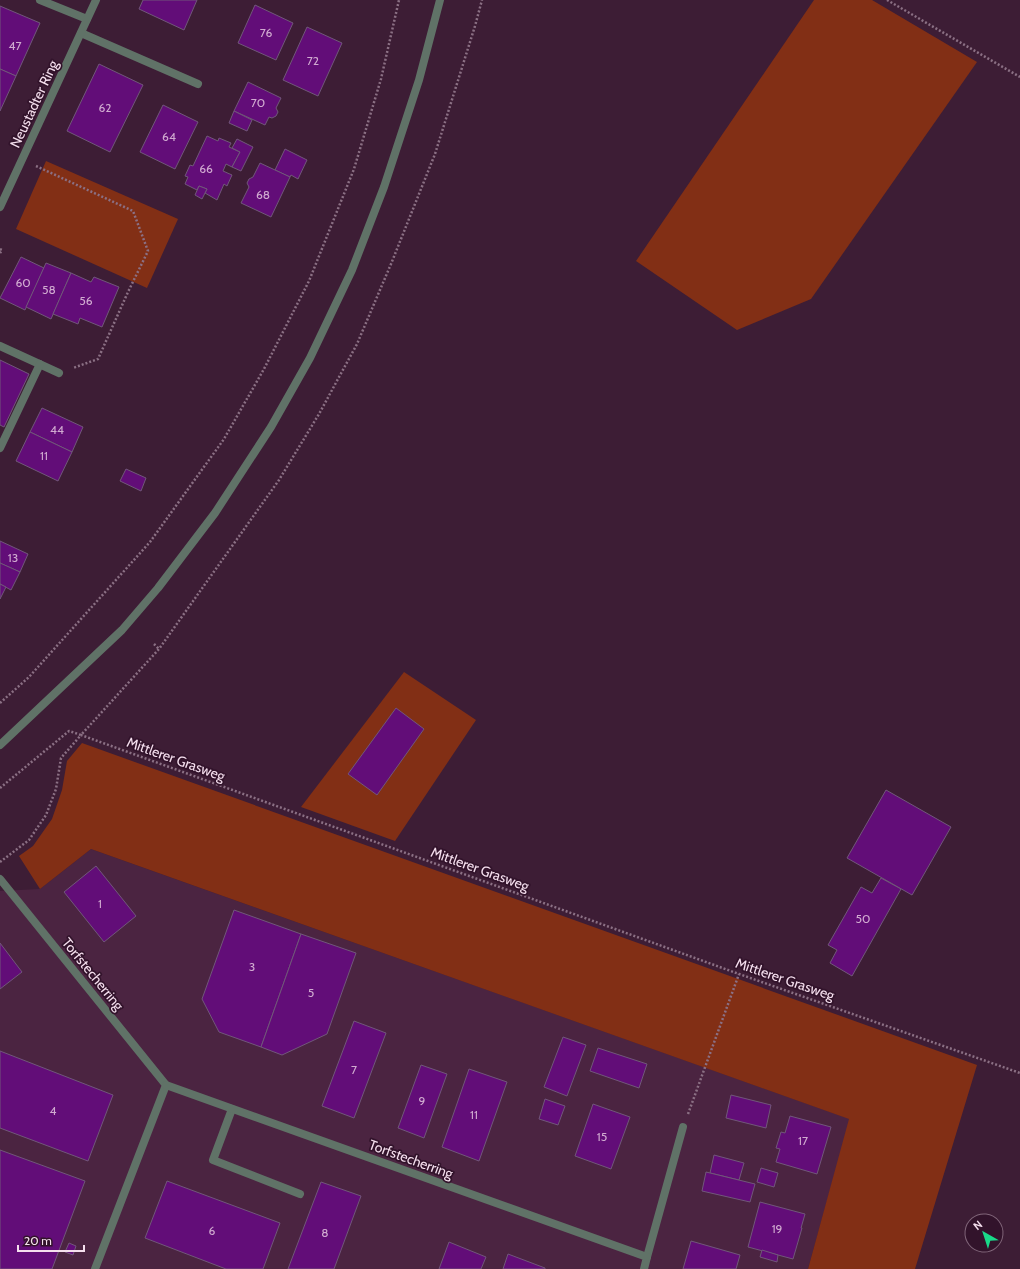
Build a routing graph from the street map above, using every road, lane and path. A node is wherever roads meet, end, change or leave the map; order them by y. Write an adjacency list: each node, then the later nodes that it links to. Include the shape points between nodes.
1 (40, 0): 6 (street)
2 (96, 0): 6 (street, Neustadter Ring)
3 (399, 0): 20 (path, via 381,79 354,169 309,281 264,369 224,439 150,542 29,677)
4 (440, 0): 22 (street, via 401,137 354,263 310,358 271,427 215,513 128,624)
5 (887, 0): 8 (path)
6 (87, 19): 7 (street, Neustadter Ring)
7 (81, 33): 9 (street); 10 (street, Neustadter Ring)
8 (1020, 77)
9 (198, 84)
10 (22, 160): 11 (street, Neustadter Ring); 16 (path, via 133,211 148,250 98,360)
11 (0, 208)
12 (0, 249): 13 (path)
13 (0, 254)
14 (0, 346): 15 (street)
15 (40, 364): 16 (street); 17 (street)
16 (59, 373)
17 (0, 448)
18 (154, 644): 19 (path)
19 (159, 649)
20 (0, 703)
21 (81, 735): 23 (path, via 69,731); 24 (path, via 61,758 56,789 46,815 28,840); 26 (path, Mittlerer Grasweg)
22 (0, 745)
23 (0, 788)
24 (0, 862)
25 (0, 880): 28 (street, Torfstecherring)
26 (739, 974): 27 (path, Mittlerer Grasweg); 30 (path)
27 (1020, 1073)
28 (166, 1085): 29 (street, Torfstecherring); 33 (street)
29 (232, 1109): 31 (street, via 213,1160); 32 (street, Torfstecherring)
30 (683, 1127): 32 (street)
31 (300, 1194)
32 (647, 1257): 34 (street)
33 (95, 1269)
34 (644, 1269)

